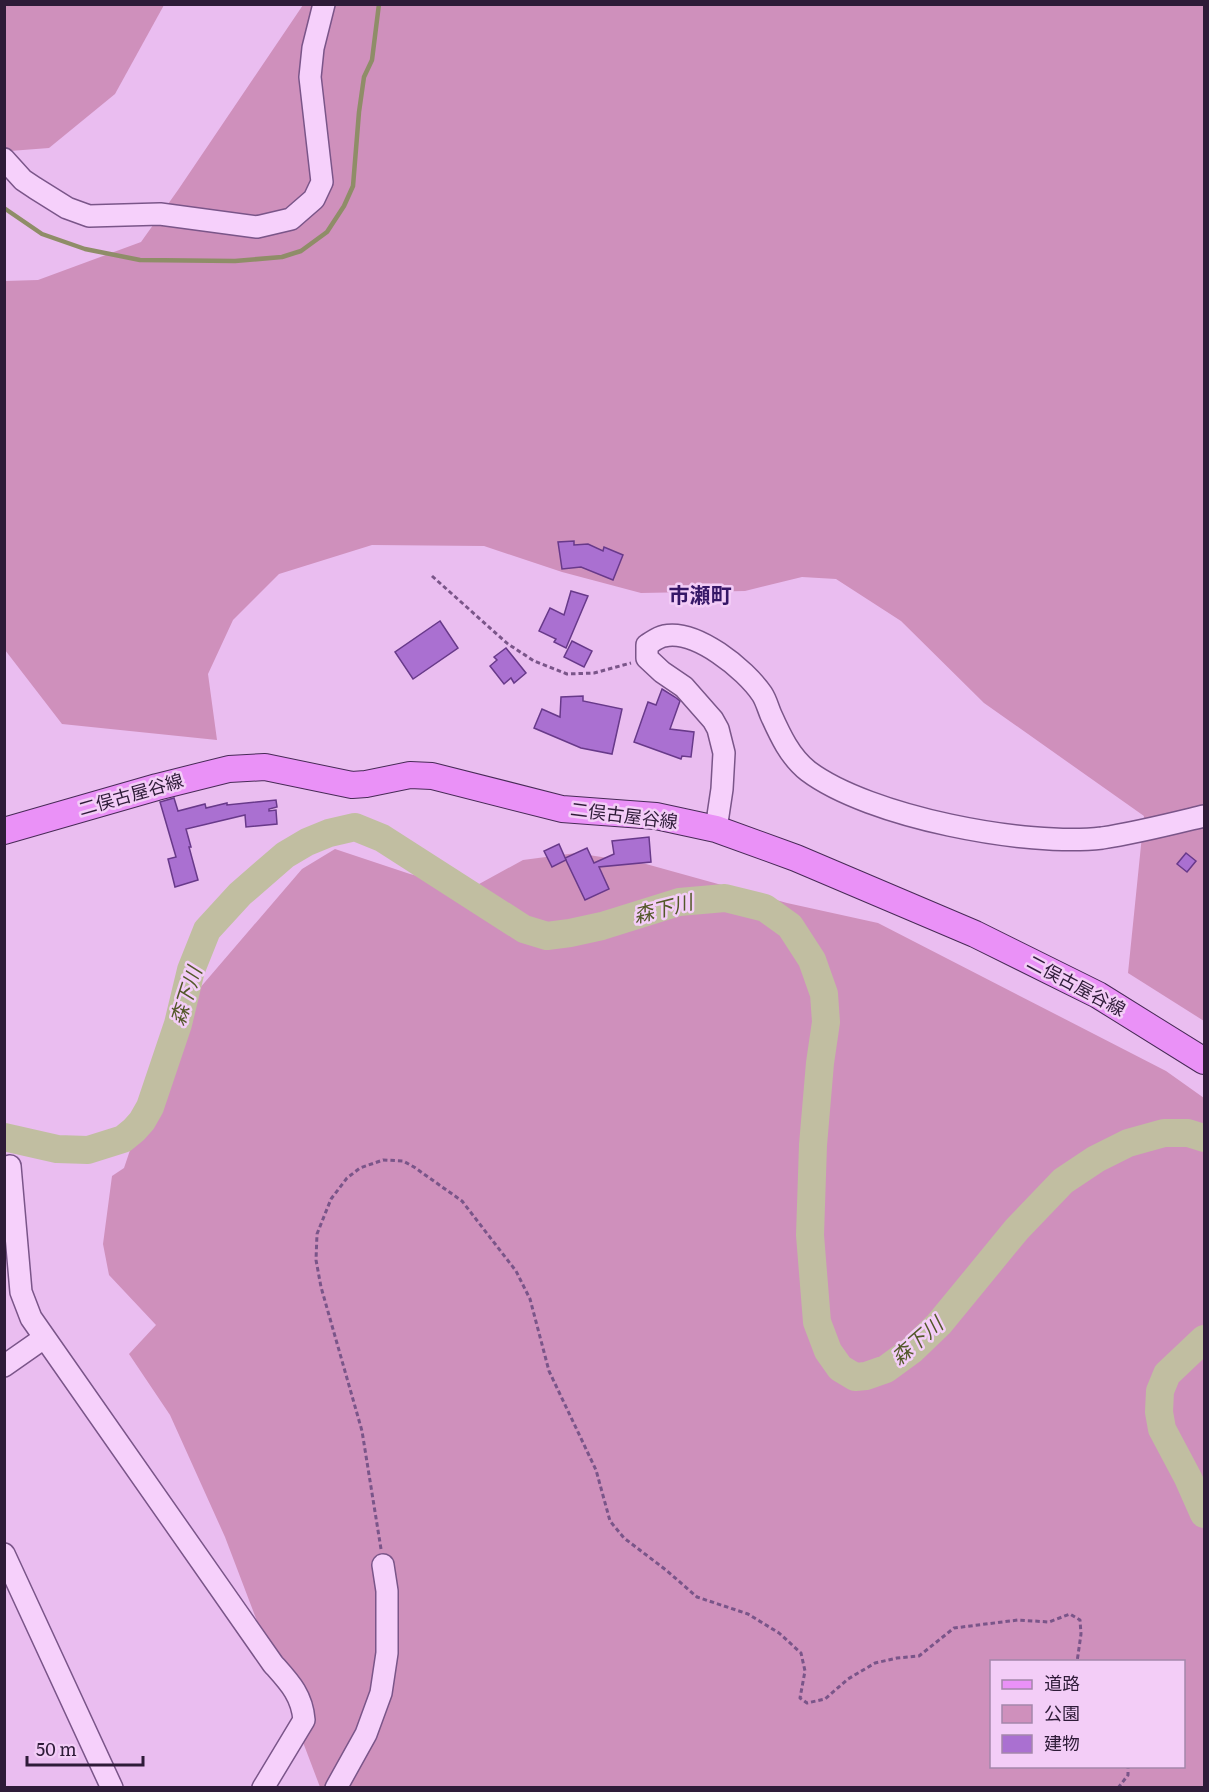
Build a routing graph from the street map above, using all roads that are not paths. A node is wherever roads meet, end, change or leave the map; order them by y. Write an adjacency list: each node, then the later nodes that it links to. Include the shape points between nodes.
1 (324, 4): 2 (street, via 310,76 322,182 314,199 291,219 257,227 160,214 88,216 23,180)
2 (4, 159)
3 (1204, 816): 4 (street, via 1101,838 1070,840 1010,836 923,819 869,803 807,770 783,741 762,694 730,660 699,642 663,636 648,645 647,658 684,687 718,729 724,753)
4 (716, 829): 5 (main road, 二俣古屋谷線, via 656,816 562,809 432,777 410,775 352,785 265,767 229,769); 6 (main road, 二俣古屋谷線, via 796,858 975,934 1098,995)
5 (4, 831)
6 (1204, 1061)
7 (10, 1166): 8 (street, via 21,1292)
8 (44, 1338): 9 (street); 13 (street, via 273,1664 295,1689 304,1720)
9 (4, 1366)
10 (4, 1554): 12 (street)
11 (383, 1565): 14 (street, via 387,1642 381,1693 366,1734)
12 (112, 1788)
13 (263, 1788)
14 (336, 1788)

